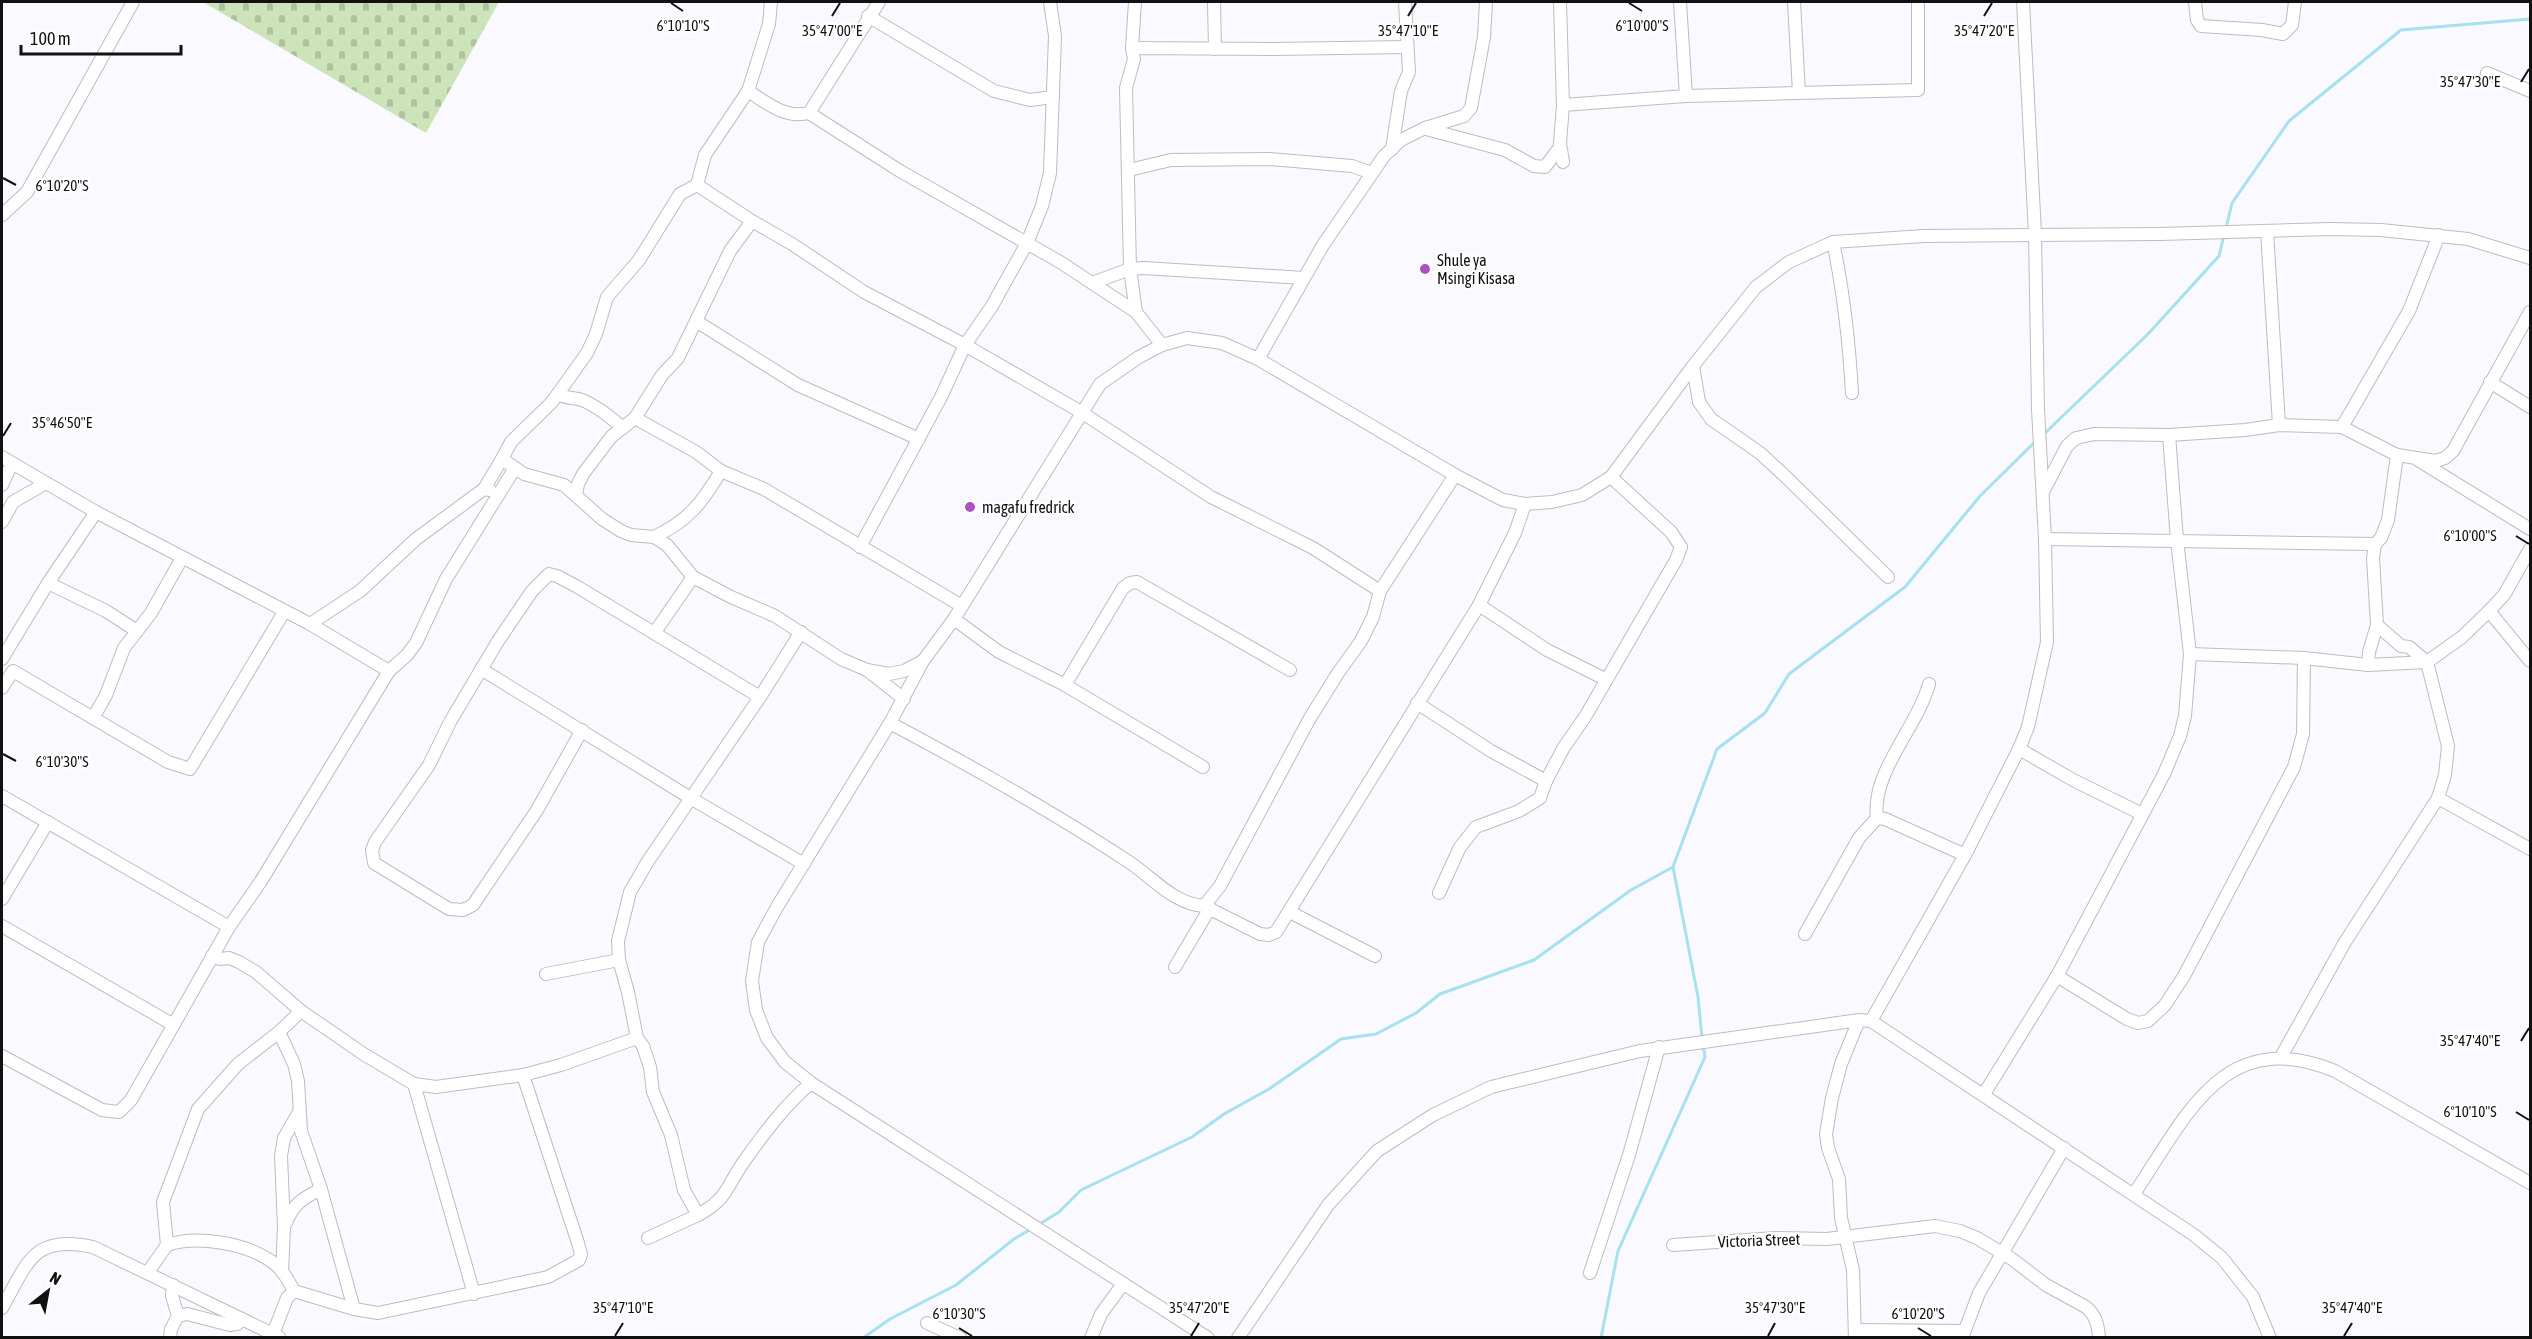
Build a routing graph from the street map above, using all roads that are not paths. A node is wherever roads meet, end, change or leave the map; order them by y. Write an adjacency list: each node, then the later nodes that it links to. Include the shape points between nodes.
1 (133, 2): 35 (street, via 30,187)
2 (771, 2): 21 (street, via 769,24)
3 (879, 2): 16 (street)
4 (1050, 2): 25 (street)
5 (1135, 2): 18 (street)
6 (1214, 2): 19 (street)
7 (1405, 2): 17 (street)
8 (1486, 2): 28 (street, via 1471,108 1464,116)
9 (1560, 2): 26 (street)
10 (1680, 2): 24 (street)
11 (1794, 2): 23 (street)
12 (1918, 2): 23 (street, via 1918,90)
13 (2024, 2): 38 (street)
14 (2195, 2): 15 (street, via 2201,26 2283,34 2292,25)
15 (2295, 2)
16 (868, 16): 25 (street, via 994,91 1030,100); 27 (street)
17 (1406, 47): 19 (street); 30 (street, via 1409,72 1401,91)
18 (1132, 48): 19 (street); 32 (street, via 1134,59 1126,88)
19 (1215, 49)
20 (2487, 73): 22 (street)
21 (748, 91): 27 (street, via 788,114); 34 (street, via 705,155)
22 (2530, 91)
23 (1799, 93): 24 (street)
24 (1686, 96): 26 (street)
25 (1053, 97): 41 (street, via 1050,173)
26 (1563, 105): 29 (street)
27 (809, 113): 41 (street, via 900,171)
28 (1425, 129): 29 (street, via 1506,150 1534,166 1545,167); 30 (street, via 1401,140)
29 (1560, 147): 31 (street)
30 (1392, 149): 33 (street)
31 (1563, 162)
32 (1129, 170): 33 (street, via 1171,160 1269,159 1352,166); 43 (street)
33 (1372, 173): 44 (street)
34 (697, 185): 36 (street); 55 (street, via 680,194 639,260 607,297 587,353)
35 (2, 215)
36 (752, 221): 48 (street, via 730,251); 49 (street, via 864,292)
37 (2267, 231): 38 (street); 39 (street, via 2330,229); 59 (street)
38 (2035, 234): 40 (street); 76 (street)
39 (2439, 236): 42 (street, via 2468,239); 60 (street, via 2409,311)
40 (1833, 242): 52 (street, via 1798,256 1765,279); 54 (street, via 1843,290)
41 (1027, 243): 45 (street); 49 (street)
42 (2530, 258)
43 (1130, 269): 44 (street); 45 (street); 46 (street)
44 (1304, 278): 51 (street)
45 (1092, 284): 46 (street)
46 (1136, 312): 50 (street)
47 (2530, 312): 53 (street)
48 (696, 321): 58 (street, via 678,358 662,375); 63 (street, via 798,385)
49 (965, 345): 57 (street); 63 (street)
50 (1162, 345): 51 (street, via 1187,338 1222,343); 57 (street, via 1100,384)
51 (1258, 359): 70 (street)
52 (1694, 366): 71 (street); 90 (street, via 1699,402 1711,419 1777,468)
53 (2490, 382): 56 (street); 65 (street, via 2453,451 2436,461)
54 (1852, 393)
55 (558, 394): 61 (street, via 582,400); 66 (street, via 511,442)
56 (2530, 407)
57 (1082, 412): 92 (street, via 1211,498 1313,548); 94 (street)
58 (635, 418): 61 (street); 69 (street, via 696,452)
59 (2279, 425): 60 (street); 62 (street)
60 (2342, 427): 64 (street)
61 (623, 428): 77 (street, via 611,437 583,474)
62 (2169, 435): 76 (street, via 2094,434 2076,438 2062,453); 84 (street)
63 (919, 439): 86 (street)
64 (2397, 455): 65 (street); 85 (street, via 2388,520)
65 (2412, 456): 81 (street)
66 (502, 459): 68 (street); 74 (street)
67 (7, 460): 72 (street); 73 (street)
68 (515, 468): 75 (street); 77 (street, via 524,474 557,481)
69 (721, 471): 82 (street, via 704,500 683,521); 86 (street, via 764,489)
70 (1455, 475): 78 (street, via 1503,500); 92 (street)
71 (1611, 477): 78 (street, via 1582,495); 115 (street, via 1671,532 1681,547)
72 (46, 483): 79 (street); 80 (street, via 13,502)
73 (2, 485)
74 (484, 489): 75 (street); 98 (street, via 416,539 360,591)
75 (501, 489): 114 (street, via 446,579 416,643)
76 (2043, 491): 83 (street)
77 (576, 495): 82 (street, via 621,531)
78 (1525, 504): 93 (street)
79 (96, 512): 88 (street); 91 (street)
80 (2, 522)
81 (2530, 529)
82 (654, 537): 89 (street, via 667,545)
83 (2045, 539): 84 (street); 125 (street, via 2047,642 2028,727)
84 (2177, 540): 85 (street); 103 (street)
85 (2375, 544): 99 (street)
86 (860, 547): 94 (street)
87 (2530, 549): 95 (street, via 2504,595)
88 (182, 558): 96 (street); 100 (street)
89 (693, 577): 101 (street); 102 (street)
90 (1888, 577)
91 (48, 583): 100 (street); 105 (street)
92 (1380, 591): 139 (street, via 1373,618 1361,641 1310,718)
93 (1479, 605): 115 (street, via 1547,650); 121 (street)
94 (962, 606): 97 (street)
95 (2489, 611): 107 (street); 108 (street)
96 (284, 612): 98 (street); 122 (street, via 190,769 168,762)
97 (954, 619): 106 (street); 117 (street, via 999,652)
98 (310, 624): 114 (street)
99 (2377, 625): 108 (street); 109 (street)
100 (138, 631): 122 (street, via 124,648)
101 (656, 632): 110 (street, via 549,574 532,591); 119 (street)
102 (801, 632): 112 (street, via 841,659); 119 (street)
103 (2190, 654): 104 (street); 131 (street, via 2180,736)
104 (2304, 658): 109 (street); 149 (street, via 2303,734 2294,767 2210,930 2164,1005 2148,1021 2131,1021)
105 (2, 661): 113 (street)
106 (923, 661): 112 (street, via 889,674); 120 (street)
107 (2530, 661)
108 (2427, 662): 109 (street); 129 (street, via 2448,746)
109 (2368, 665)
110 (481, 669): 124 (street); 124 (street, via 429,765 372,850 374,863 449,909 463,910 473,905 537,810)
111 (1290, 669): 117 (street, via 1137,582 1123,588)
112 (867, 670): 120 (street)
113 (13, 671): 118 (street); 122 (street)
114 (389, 671): 142 (street)
115 (1605, 679): 127 (street)
116 (1929, 684): 132 (street, via 1881,782)
117 (1065, 685): 126 (street)
118 (2, 688)
119 (760, 697): 130 (street)
120 (904, 699): 123 (street)
121 (1417, 703): 127 (street); 140 (street)
122 (93, 718)
123 (890, 723): 136 (street); 139 (street, via 1131,863 1169,893)
124 (582, 730): 130 (street)
125 (2019, 749): 131 (street); 135 (street)
126 (1203, 767)
127 (1546, 781): 137 (street, via 1540,798 1528,806 1476,827 1460,847)
128 (2, 796): 133 (street)
129 (2438, 798): 134 (street); 157 (street, via 2345,942)
130 (692, 799): 136 (street); 146 (street, via 630,892 618,941)
131 (2142, 814): 149 (street)
132 (1876, 818): 135 (street); 143 (street, via 1859,838)
133 (48, 822): 138 (street); 142 (street)
134 (2530, 849)
135 (1965, 855): 151 (street)
136 (804, 864): 160 (street, via 759,942 752,981 756,1010 767,1038 785,1062)
137 (1439, 893)
138 (2, 899)
139 (1207, 907): 140 (street, via 1269,935 1276,932); 147 (street)
140 (1290, 912): 145 (street)
141 (2, 926): 152 (street)
142 (229, 927): 144 (street)
143 (1804, 934)
144 (212, 956): 150 (street, via 229,958 256,972); 152 (street)
145 (1375, 956)
146 (619, 960): 148 (street); 154 (street)
147 (1175, 967)
148 (546, 974)
149 (2057, 976): 161 (street)
150 (301, 1011): 153 (street); 159 (street)
151 (1865, 1021): 155 (street); 161 (street); 169 (street, via 1841,1064 1826,1134 1839,1179)
152 (172, 1024): 156 (street, via 131,1100 119,1112 102,1110)
153 (279, 1032): 162 (street, via 294,1064); 171 (street, via 238,1064 198,1109 163,1202)
154 (637, 1038): 158 (street); 167 (street, via 650,1067 652,1092 671,1135 684,1190)
155 (1659, 1047): 176 (street); 193 (street, via 1491,1087 1433,1114 1377,1151 1328,1205)
156 (2, 1056)
157 (2281, 1057): 164 (street, via 2335,1071); 166 (street, via 2232,1070 2199,1098)
158 (524, 1075): 159 (street, via 436,1087); 180 (street, via 581,1254 579,1260 548,1277)
159 (414, 1083): 180 (street)
160 (811, 1083): 167 (street, via 789,1102 716,1205); 177 (street)
161 (1984, 1094): 163 (street)
162 (300, 1111): 165 (street, via 301,1131); 168 (street, via 284,1138 281,1156)
163 (2064, 1148): 166 (street); 173 (street)
164 (2530, 1183)
165 (321, 1189): 168 (street, via 292,1209); 182 (street)
166 (2134, 1194): 195 (street, via 2222,1258 2253,1297)
167 (698, 1215): 170 (street)
168 (285, 1227): 175 (street)
169 (1845, 1237): 172 (street, Victoria Street); 173 (street, Victoria Street, via 1935,1226 1960,1231); 186 (street, via 1853,1270)
170 (648, 1238)
171 (167, 1245): 174 (street); 175 (street, via 197,1241 233,1246 272,1261)
172 (1673, 1245)
173 (2002, 1253): 187 (street, via 1979,1293); 194 (street, Victoria Street, via 2093,1313)
174 (148, 1272): 178 (street); 181 (street, via 93,1247 70,1242 52,1245 38,1251)
175 (282, 1272): 179 (street)
176 (1590, 1273)
177 (1123, 1284): 191 (street, via 1101,1314); 192 (street)
178 (173, 1286): 183 (street); 184 (street)
179 (294, 1291): 182 (street); 188 (street, via 287,1298)
180 (474, 1294): 182 (street, via 378,1313)
181 (2, 1308)
182 (354, 1309)
183 (178, 1316): 184 (street, via 187,1314 230,1325); 189 (street)
184 (242, 1320): 188 (street)
185 (927, 1323): 190 (street)
186 (1855, 1334): 187 (street)
187 (1963, 1334)
188 (277, 1336)
189 (170, 1338)
190 (960, 1338)
191 (1091, 1338)
192 (1208, 1338)
193 (1238, 1338)
194 (2099, 1338)
195 (2270, 1338)

